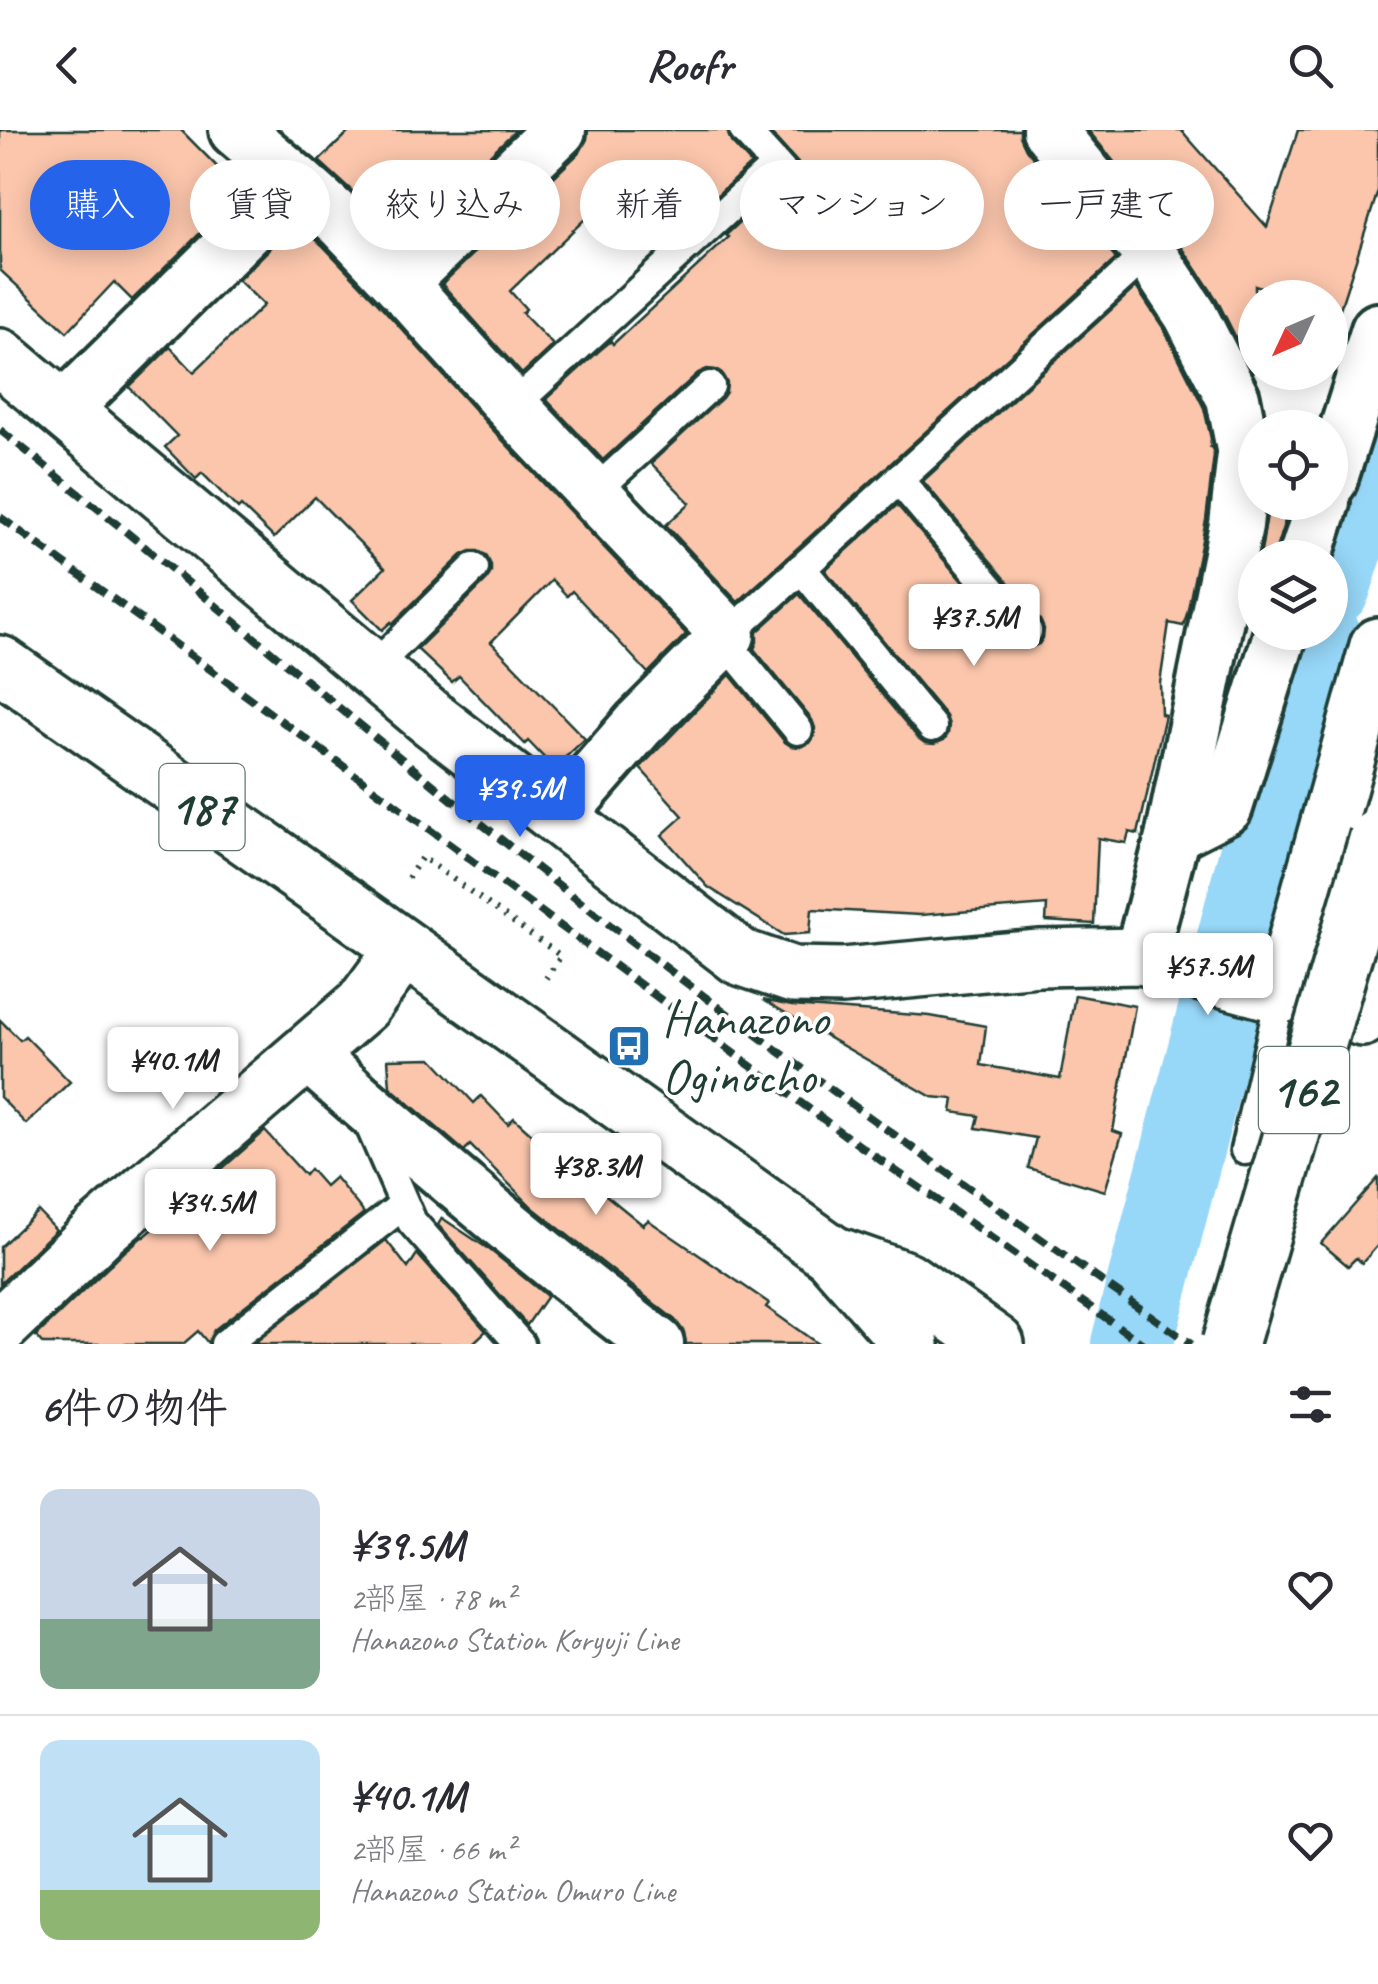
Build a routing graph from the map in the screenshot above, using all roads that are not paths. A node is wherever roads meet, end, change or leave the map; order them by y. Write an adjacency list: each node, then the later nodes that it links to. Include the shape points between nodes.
1 (236, 130): 5 (street)
2 (559, 130): 11 (street)
3 (744, 130): 6 (lane)
4 (1049, 130): 10 (street)
5 (271, 160)
6 (771, 160)
7 (740, 198): 15 (lane)
8 (330, 210): 11 (street)
9 (226, 250): 16 (street)
10 (1149, 252): 18 (lane); 31 (street, via 1233,398 1244,454 1236,525)
11 (400, 284): 15 (street)
12 (1378, 330): 17 (street)
13 (0, 357): 16 (main road)
14 (710, 386): 19 (lane)
15 (512, 407): 19 (street)
16 (64, 409): 27 (main road)
17 (1348, 424)
18 (898, 479): 21 (lane); 22 (lane)
19 (593, 493): 23 (street)
20 (474, 568): 27 (lane)
21 (801, 568): 23 (lane); 28 (lane)
22 (1027, 631)
23 (725, 637): 29 (lane); 30 (street)
24 (1378, 646): 35 (main road)
25 (1276, 650): 31 (street, via 1226,807)
26 (0, 664): 33 (main road, 187)
27 (372, 669): 30 (main road)
28 (932, 726)
29 (798, 730)
30 (559, 816): 34 (main road, via 740,957 792,975 1038,958)
31 (1173, 834): 34 (street)
32 (1378, 837): 46 (main road, 162, bridge)
33 (404, 950): 37 (main road, via 363,1005); 42 (main road, 187, via 830,1253 906,1280)
34 (1162, 961): 35 (main road)
35 (1268, 991): 36 (main road); 39 (lane)
36 (1374, 1015)
37 (307, 1054): 38 (street); 41 (main road, via 99,1232)
38 (359, 1098): 40 (lane); 45 (street)
39 (1245, 1150)
40 (403, 1205): 43 (lane); 44 (lane)
41 (11, 1331)
42 (961, 1337)
43 (225, 1344)
44 (520, 1344)
45 (657, 1344)
46 (1230, 1344)

